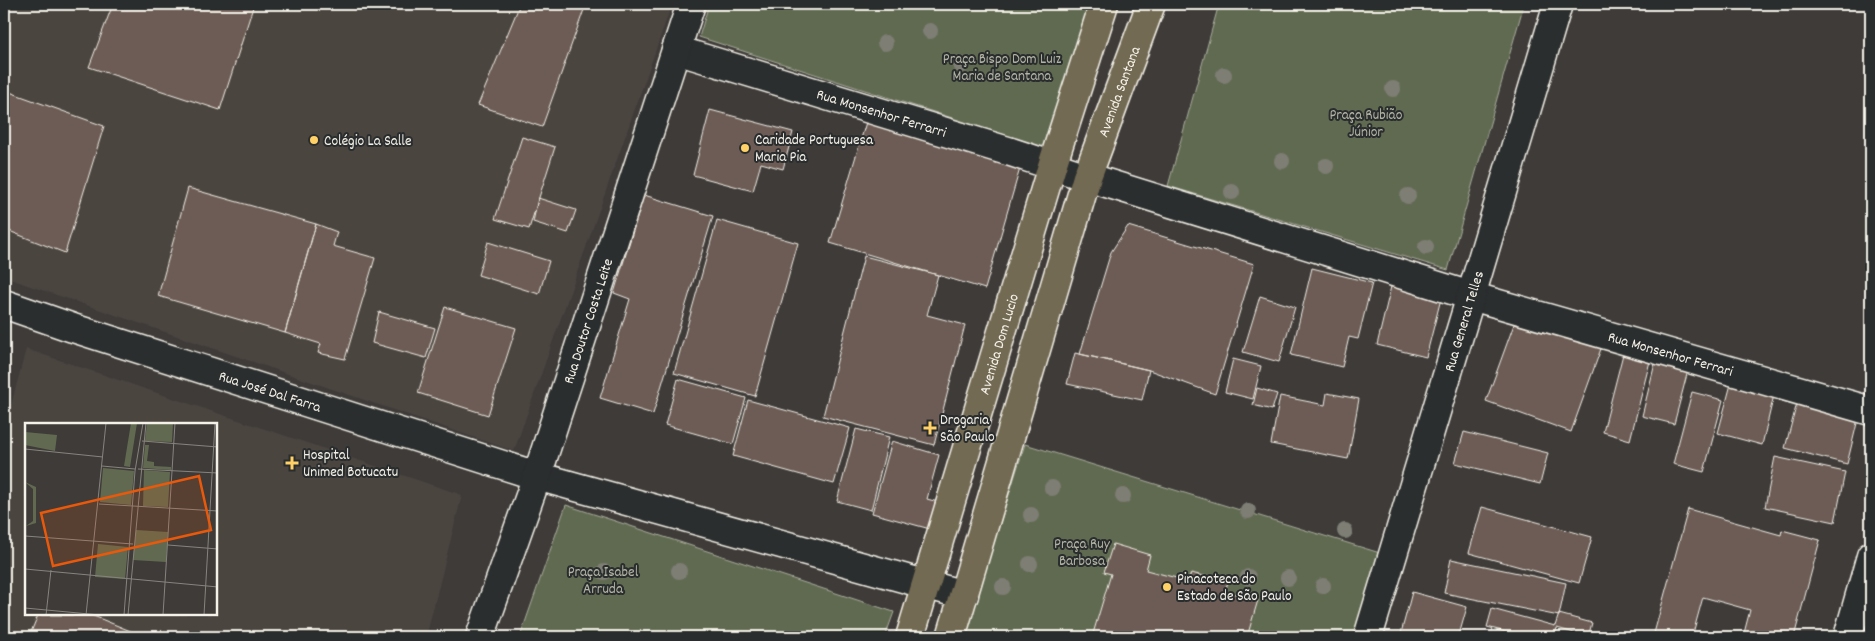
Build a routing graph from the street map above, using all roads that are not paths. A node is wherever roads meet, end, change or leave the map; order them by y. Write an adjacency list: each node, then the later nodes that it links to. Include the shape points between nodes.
1 (691, 4): 5 (street, Rua Doutor Costa Leite)
2 (1104, 4): 6 (main road)
3 (1151, 4): 7 (main road, Avenida Santana)
4 (1558, 4): 8 (street, Rua General Telles)
5 (676, 50): 6 (street, Rua Monsenhor Ferrarri); 11 (street, Rua Doutor Costa Leite)
6 (1052, 166): 7 (street, Rua Monsenhor Ferrarri); 13 (main road, Avenida Dom Lucio)
7 (1087, 177): 8 (street); 14 (main road)
8 (1471, 296): 10 (street, Rua Monsenhor Ferrari); 18 (street, Rua General Telles)
9 (4, 304): 11 (street, Rua José Dal Farra)
10 (1871, 411)
11 (537, 476): 13 (street); 15 (street, Rua Doutor Costa Leite)
12 (1871, 556): 19 (street)
13 (926, 584): 14 (street); 16 (main road, Avenida Dom Lucio)
14 (964, 595): 17 (main road)
15 (480, 637)
16 (910, 637)
17 (951, 637)
18 (1368, 637)
19 (1848, 637)

